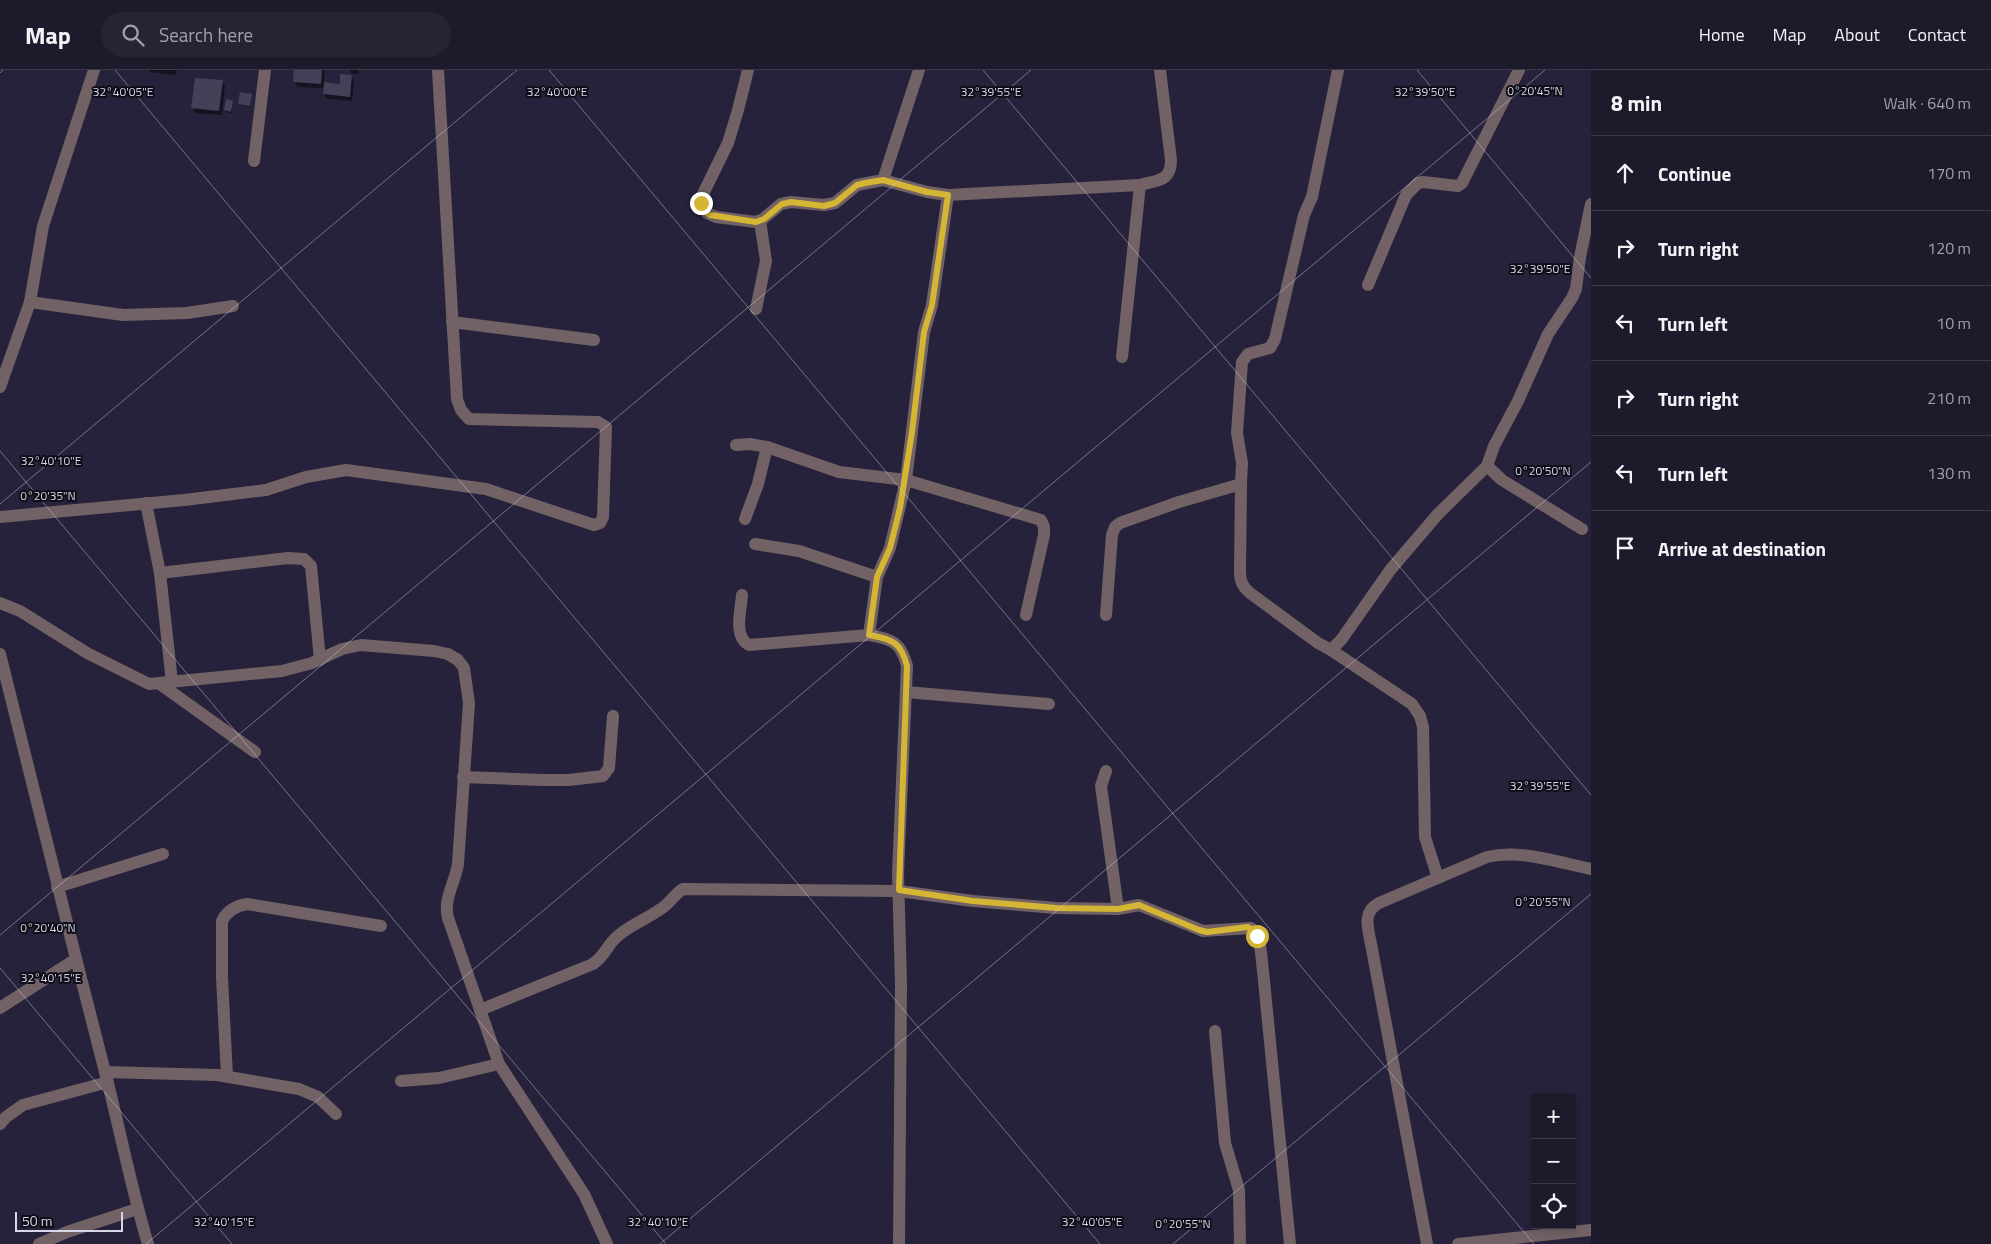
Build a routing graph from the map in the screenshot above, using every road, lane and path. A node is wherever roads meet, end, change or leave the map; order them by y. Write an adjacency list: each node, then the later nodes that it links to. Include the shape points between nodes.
1 (94, 70): 16 (street, via 42,226)
2 (264, 70): 9 (street)
3 (438, 70): 19 (street)
4 (748, 70): 14 (street, via 728,143 701,200 704,211 710,215)
5 (919, 70): 10 (street)
6 (1160, 70): 11 (street, via 1171,168 1162,180)
7 (1338, 70): 27 (street, via 1312,197 1304,215 1275,339 1270,348 1248,354 1242,362 1237,433 1242,463)
8 (1519, 70): 15 (street, via 1462,183 1458,186 1423,182 1406,194)
9 (254, 160)
10 (883, 180): 12 (street); 14 (street, via 857,185 835,203 824,206 782,204)
11 (1140, 185): 12 (street); 21 (street)
12 (948, 195): 26 (street, via 932,305 924,332)
13 (1591, 204): 25 (street, via 1576,289 1548,334)
14 (760, 221): 18 (street, via 766,261)
15 (1368, 285)
16 (30, 302): 17 (street, via 123,315 187,313); 22 (street)
17 (233, 306)
18 (756, 310)
19 (452, 322): 20 (street); 28 (street, via 457,399 469,418 598,422 606,427 603,517 600,523 594,525 486,489 346,470 266,490)
20 (594, 340)
21 (1122, 357)
22 (0, 387)
23 (736, 445): 24 (street)
24 (767, 447): 26 (street, via 839,472); 30 (street)
25 (1487, 466): 31 (street, via 1502,480); 40 (street, via 1438,514 1391,569 1342,640)
26 (906, 480): 34 (street, via 890,548); 37 (street, via 1041,520 1044,535)
27 (1241, 484): 38 (street, via 1178,502 1115,527); 40 (street, via 1240,570 1243,585)
28 (146, 503): 29 (street); 33 (street)
29 (0, 517)
30 (746, 519)
31 (1582, 529)
32 (755, 544): 34 (street, via 798,550)
33 (160, 573): 42 (street, via 288,558 304,559 311,566); 44 (street)
34 (877, 577): 39 (street)
35 (742, 595): 39 (street, via 739,628 742,640 749,645)
36 (0, 603): 44 (street, via 20,611 87,653 143,682)
37 (1026, 615)
38 (1106, 615)
39 (869, 635): 45 (street, via 891,640 902,650 907,666)
40 (1331, 650): 53 (street, via 1412,704 1420,716 1423,727 1425,837)
41 (0, 654): 43 (street)
42 (320, 660): 44 (street, via 282,671); 50 (street, via 351,647 371,644 434,651 458,660 464,668 470,702)
43 (3, 678): 54 (street)
44 (166, 683): 48 (street)
45 (906, 692): 46 (street); 55 (street)
46 (1049, 704)
47 (613, 716): 50 (street, via 609,768 603,776 543,780)
48 (254, 752)
49 (1106, 771): 56 (street, via 1101,786)
50 (463, 778): 60 (street, via 458,864 446,911)
51 (163, 854): 54 (street)
52 (1591, 869): 53 (street, via 1506,853 1487,857)
53 (1438, 878): 76 (street, via 1373,906 1367,919)
54 (57, 887): 58 (street)
55 (899, 890): 56 (street, via 973,901); 60 (street, via 683,889 666,905 620,934 593,964); 73 (street)
56 (1118, 909): 75 (street, via 1139,905 1203,931 1248,927 1255,932 1264,971)
57 (381, 926): 63 (street, via 247,904 238,905 225,915 222,921 222,978)
58 (76, 959): 59 (street); 64 (street)
59 (0, 1008)
60 (480, 1010): 62 (street)
61 (1215, 1031): 74 (street, via 1225,1144 1239,1190)
62 (499, 1064): 65 (street, via 438,1078); 72 (street, via 584,1194)
63 (227, 1076): 64 (street, via 180,1073); 66 (street, via 308,1091)
64 (106, 1077): 67 (street, via 23,1105); 68 (street)
65 (401, 1081)
66 (336, 1114)
67 (0, 1124)
68 (137, 1209): 70 (street); 71 (street)
69 (1591, 1230): 77 (street)
70 (39, 1244)
71 (148, 1244)
72 (607, 1244)
73 (899, 1244)
74 (1240, 1244)
75 (1290, 1244)
76 (1427, 1244)
77 (1458, 1244)

